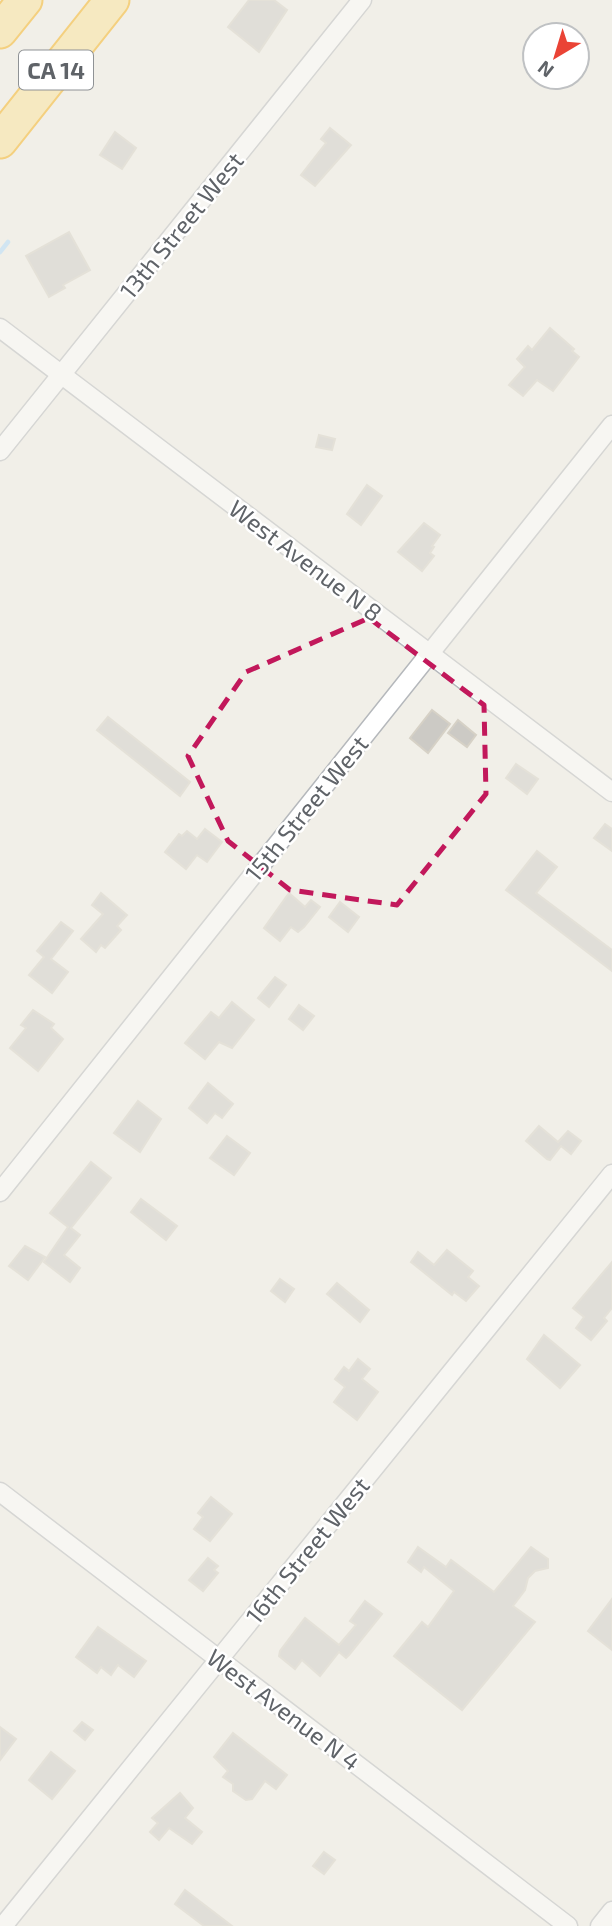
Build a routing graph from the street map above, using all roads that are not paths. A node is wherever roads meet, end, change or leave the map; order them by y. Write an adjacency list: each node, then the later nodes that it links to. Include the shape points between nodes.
1 (25, 0): 4 (highway, CA 14)
2 (112, 0): 5 (highway, CA 14)
3 (362, 0): 7 (street, 13th Street West)
4 (0, 31)
5 (0, 141)
6 (0, 328): 7 (street, West Avenue N 8)
7 (61, 374): 9 (street, 13th Street West); 10 (street, West Avenue N 8)
8 (612, 425): 10 (street, 15th Street West)
9 (0, 451)
10 (430, 653): 11 (street, West Avenue N 8); 13 (street, 15th Street West)
11 (612, 792)
12 (612, 1174): 15 (street, 16th Street West)
13 (0, 1192)
14 (0, 1492): 15 (street, West Avenue N 4)
15 (219, 1659): 17 (street, 16th Street West); 18 (street, West Avenue N 4)
16 (612, 1911): 19 (street)
17 (3, 1926)
18 (568, 1926)
19 (600, 1926)

